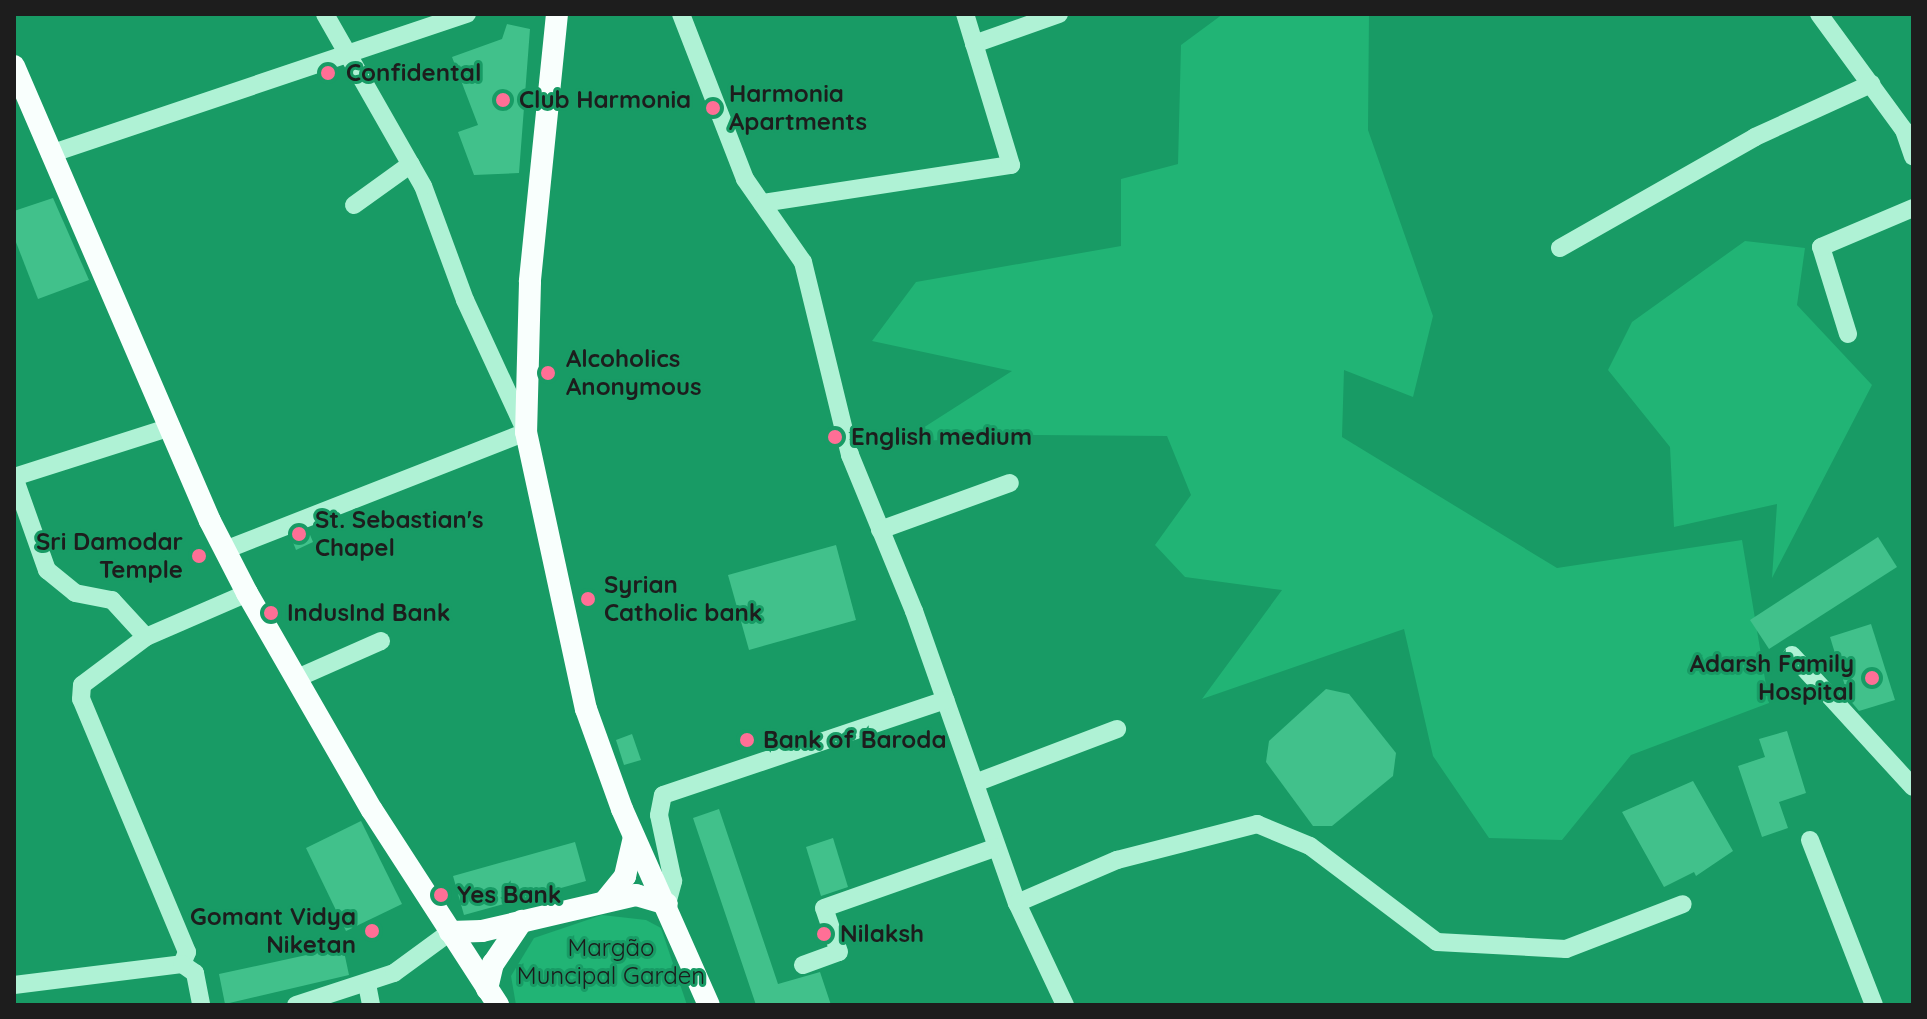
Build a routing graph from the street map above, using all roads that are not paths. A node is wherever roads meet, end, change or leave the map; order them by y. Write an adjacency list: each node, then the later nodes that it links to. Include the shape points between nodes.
1 (325, 14): 9 (street)
2 (467, 14): 9 (street)
3 (557, 14): 21 (main road, via 530,282)
4 (681, 14): 15 (street, via 719,121)
5 (965, 14): 8 (street)
6 (1059, 14): 8 (street)
7 (1819, 14): 11 (street)
8 (974, 44): 15 (street, via 1011,165)
9 (344, 54): 12 (street); 14 (street)
10 (14, 66): 12 (main road)
11 (1871, 84): 13 (street, via 1904,130); 18 (street, via 1755,137)
12 (50, 154): 20 (main road)
13 (1913, 156)
14 (411, 164): 16 (street); 21 (street, via 465,300)
15 (762, 203): 24 (street, via 803,262 850,455)
16 (354, 205)
17 (1913, 208): 19 (street, via 1821,247)
18 (1560, 248)
19 (1848, 334)
20 (171, 427): 22 (street); 25 (main road)
21 (526, 432): 25 (street); 35 (main road, via 586,709)
22 (14, 477): 27 (street, via 47,570 75,593 112,600)
23 (1010, 483): 24 (street)
24 (880, 530): 31 (street)
25 (225, 550): 26 (main road)
26 (247, 593): 27 (street); 30 (main road)
27 (146, 637): 44 (street, via 82,685 81,699 187,952)
28 (381, 641): 30 (street)
29 (1792, 655): 34 (street)
30 (295, 679): 43 (main road)
31 (945, 700): 33 (street); 40 (street, via 663,795 659,815 673,881)
32 (1117, 729): 33 (street)
33 (975, 783): 37 (street)
34 (1913, 787)
35 (634, 837): 38 (main road, via 625,876); 40 (main road)
36 (1810, 840): 54 (street)
37 (997, 847): 39 (street); 45 (street, via 824,908 839,952)
38 (605, 901): 40 (main road, via 636,895); 42 (main road)
39 (1017, 903): 41 (street, via 1117,860 1257,824 1310,846 1437,942 1566,949); 53 (street)
40 (667, 904): 52 (main road)
41 (1683, 904)
42 (522, 921): 43 (main road); 48 (main road, via 493,964)
43 (450, 932): 46 (street, via 394,973); 48 (main road)
44 (182, 964): 47 (street); 49 (street, via 195,973)
45 (803, 965)
46 (367, 984): 50 (street); 51 (street)
47 (14, 985)
48 (492, 997)
49 (201, 1005)
50 (296, 1005)
51 (371, 1005)
52 (709, 1005)
53 (1065, 1005)
54 (1874, 1005)

